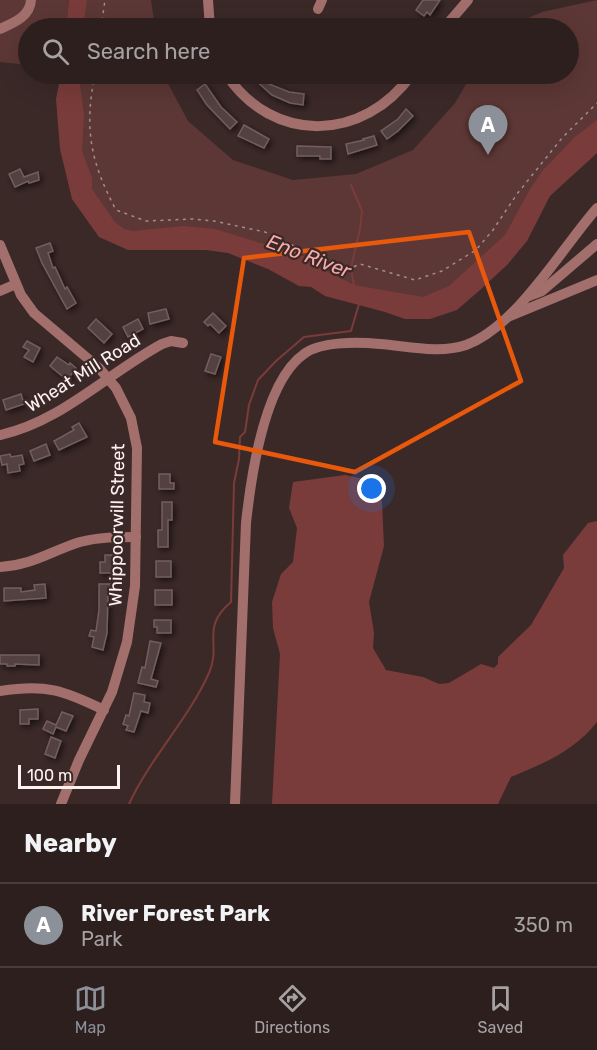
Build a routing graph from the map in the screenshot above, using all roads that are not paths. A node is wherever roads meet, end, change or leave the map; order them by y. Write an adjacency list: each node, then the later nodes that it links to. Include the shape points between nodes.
1 (31, 0): 4 (street)
2 (207, 0): 5 (street)
3 (468, 0): 6 (street)
4 (21, 18)
5 (209, 18)
6 (453, 18)
7 (18, 20): 8 (street)
8 (0, 29)
9 (234, 84): 10 (street, via 266,112 300,125 323,126 348,122 372,112)
10 (403, 84)
11 (597, 208): 17 (street)
12 (597, 244): 17 (street, via 542,291)
13 (0, 246): 15 (street, Whippoorwill Street)
14 (597, 280): 18 (street)
15 (16, 284): 16 (street); 20 (street, Whippoorwill Street, via 34,313)
16 (0, 291)
17 (527, 296): 18 (street)
18 (505, 318): 27 (street, via 489,334 464,346 422,349 348,343 318,347 289,369 257,446 249,492)
19 (183, 343): 20 (street, Wheat Mill Road, via 162,344)
20 (108, 377): 21 (street, Wheat Mill Road, via 56,413); 22 (street, Whippoorwill Street, via 123,399 133,427 138,457)
21 (0, 435)
22 (136, 537): 23 (street, via 96,538 40,560); 25 (street, Whippoorwill Street, via 131,624 120,670)
23 (0, 567)
24 (0, 691): 25 (street, via 52,688)
25 (104, 710): 26 (street, Whippoorwill Street)
26 (61, 804)
27 (235, 804)

